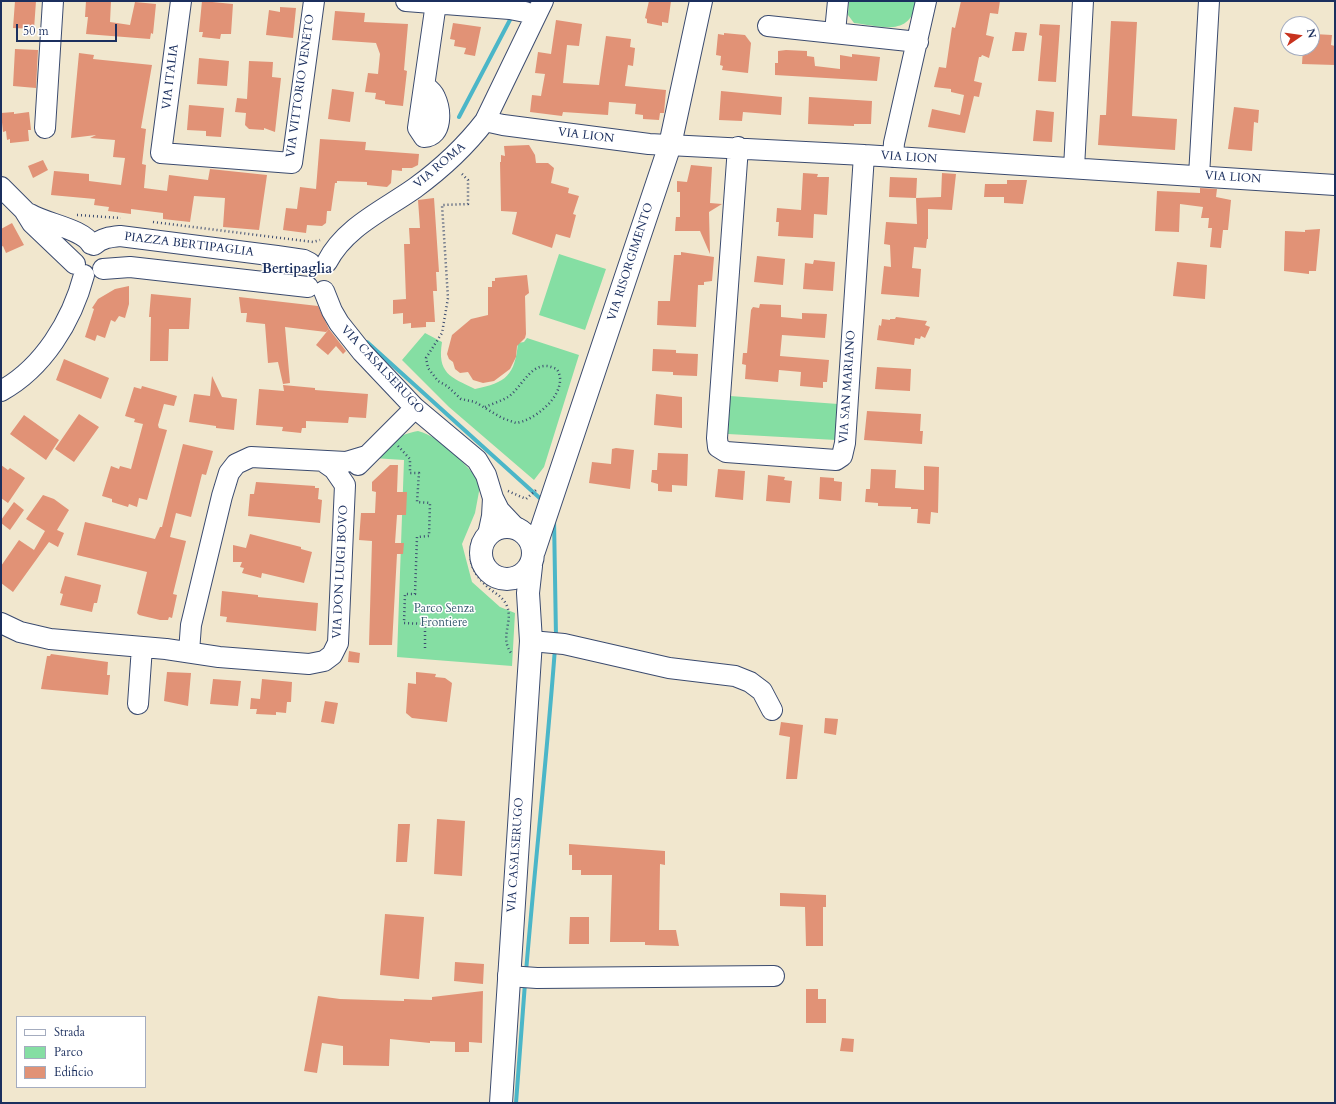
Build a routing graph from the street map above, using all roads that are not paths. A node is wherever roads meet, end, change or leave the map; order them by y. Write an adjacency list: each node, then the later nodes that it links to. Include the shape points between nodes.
1 (53, 1): 17 (street)
2 (181, 1): 20 (street, VIA ITALIA)
3 (314, 1): 20 (street, VIA VITTORIO VENETO, via 292,163)
4 (406, 1): 10 (street)
5 (701, 1): 18 (main road, VIA RISORGIMENTO)
6 (838, 1): 13 (street)
7 (926, 1): 14 (street)
8 (1082, 1): 23 (street)
9 (1209, 1): 24 (street)
10 (436, 3): 11 (street); 15 (street)
11 (528, 10): 16 (street, VIA ROMA)
12 (768, 26): 13 (street)
13 (835, 32): 14 (street)
14 (918, 42): 22 (street)
15 (424, 86)
16 (485, 121): 18 (street, VIA LION); 29 (street, VIA ROMA, via 450,160 345,238 332,254)
17 (45, 128)
18 (670, 145): 19 (street, VIA LION); 39 (main road, VIA RISORGIMENTO)
19 (738, 147): 21 (street, VIA LION); 21 (street, VIA SAN MARIANO, via 718,447 726,452 836,460 842,456 846,444)
20 (162, 153)
21 (864, 155): 22 (street, VIA LION)
22 (893, 157): 23 (street, VIA LION)
23 (1074, 168): 24 (street, VIA LION)
24 (1200, 176): 25 (street, VIA LION)
25 (1335, 185)
26 (1, 187): 27 (street)
27 (24, 210): 28 (street, via 81,234); 31 (street, via 32,222)
28 (93, 245): 29 (street, PIAZZA BERTIPAGLIA, via 99,240 120,236); 30 (street, via 104,253 106,258); 31 (street, PIAZZA BERTIPAGLIA, via 85,245 76,252)
29 (318, 263): 32 (street, via 304,275); 32 (street, via 333,269 335,278 332,286)
30 (103, 269): 31 (street, via 94,276); 32 (street, via 130,267)
31 (79, 270): 33 (street, via 72,309 44,354 33,367)
32 (316, 289): 34 (street, VIA CASALSERUGO, via 362,352)
33 (1, 391)
34 (415, 408): 35 (street, VIA DON LUIGI BOVO); 38 (street, VIA CASALSERUGO, via 477,460)
35 (366, 456): 36 (street, VIA DON LUIGI BOVO, via 346,462); 37 (street, VIA DON LUIGI BOVO)
36 (324, 462): 37 (street, via 334,469); 48 (street, VIA DON LUIGI BOVO, via 251,457 236,464 229,473 191,625)
37 (345, 485): 48 (street, VIA DON LUIGI BOVO, via 340,625 338,644 332,655 317,664 309,664)
38 (499, 494): 40 (street, VIA CASALSERUGO, via 506,518); 41 (street, VIA CASALSERUGO, via 492,516)
39 (546, 517): 40 (main road, via 533,527); 42 (main road, VIA RISORGIMENTO)
40 (518, 529): 41 (main road, via 501,527); 42 (main road, via 528,537)
41 (482, 534): 43 (main road, via 482,563 492,575)
42 (532, 559): 43 (main road, via 520,577); 44 (main road, VIA RISORGIMENTO, via 528,580)
43 (506, 580): 44 (main road, via 513,585)
44 (528, 608): 46 (main road, VIA CASALSERUGO)
45 (1, 623): 47 (street, VIA DON LUIGI BOVO, via 20,632 50,638)
46 (548, 643): 50 (street, via 669,668 735,676 750,682 762,691); 52 (main road, VIA CASALSERUGO)
47 (142, 647): 48 (street, VIA DON LUIGI BOVO); 49 (street)
48 (189, 652)
49 (138, 704)
50 (772, 710)
51 (776, 976): 52 (street)
52 (521, 977): 53 (main road, VIA CASALSERUGO)
53 (501, 1103)

